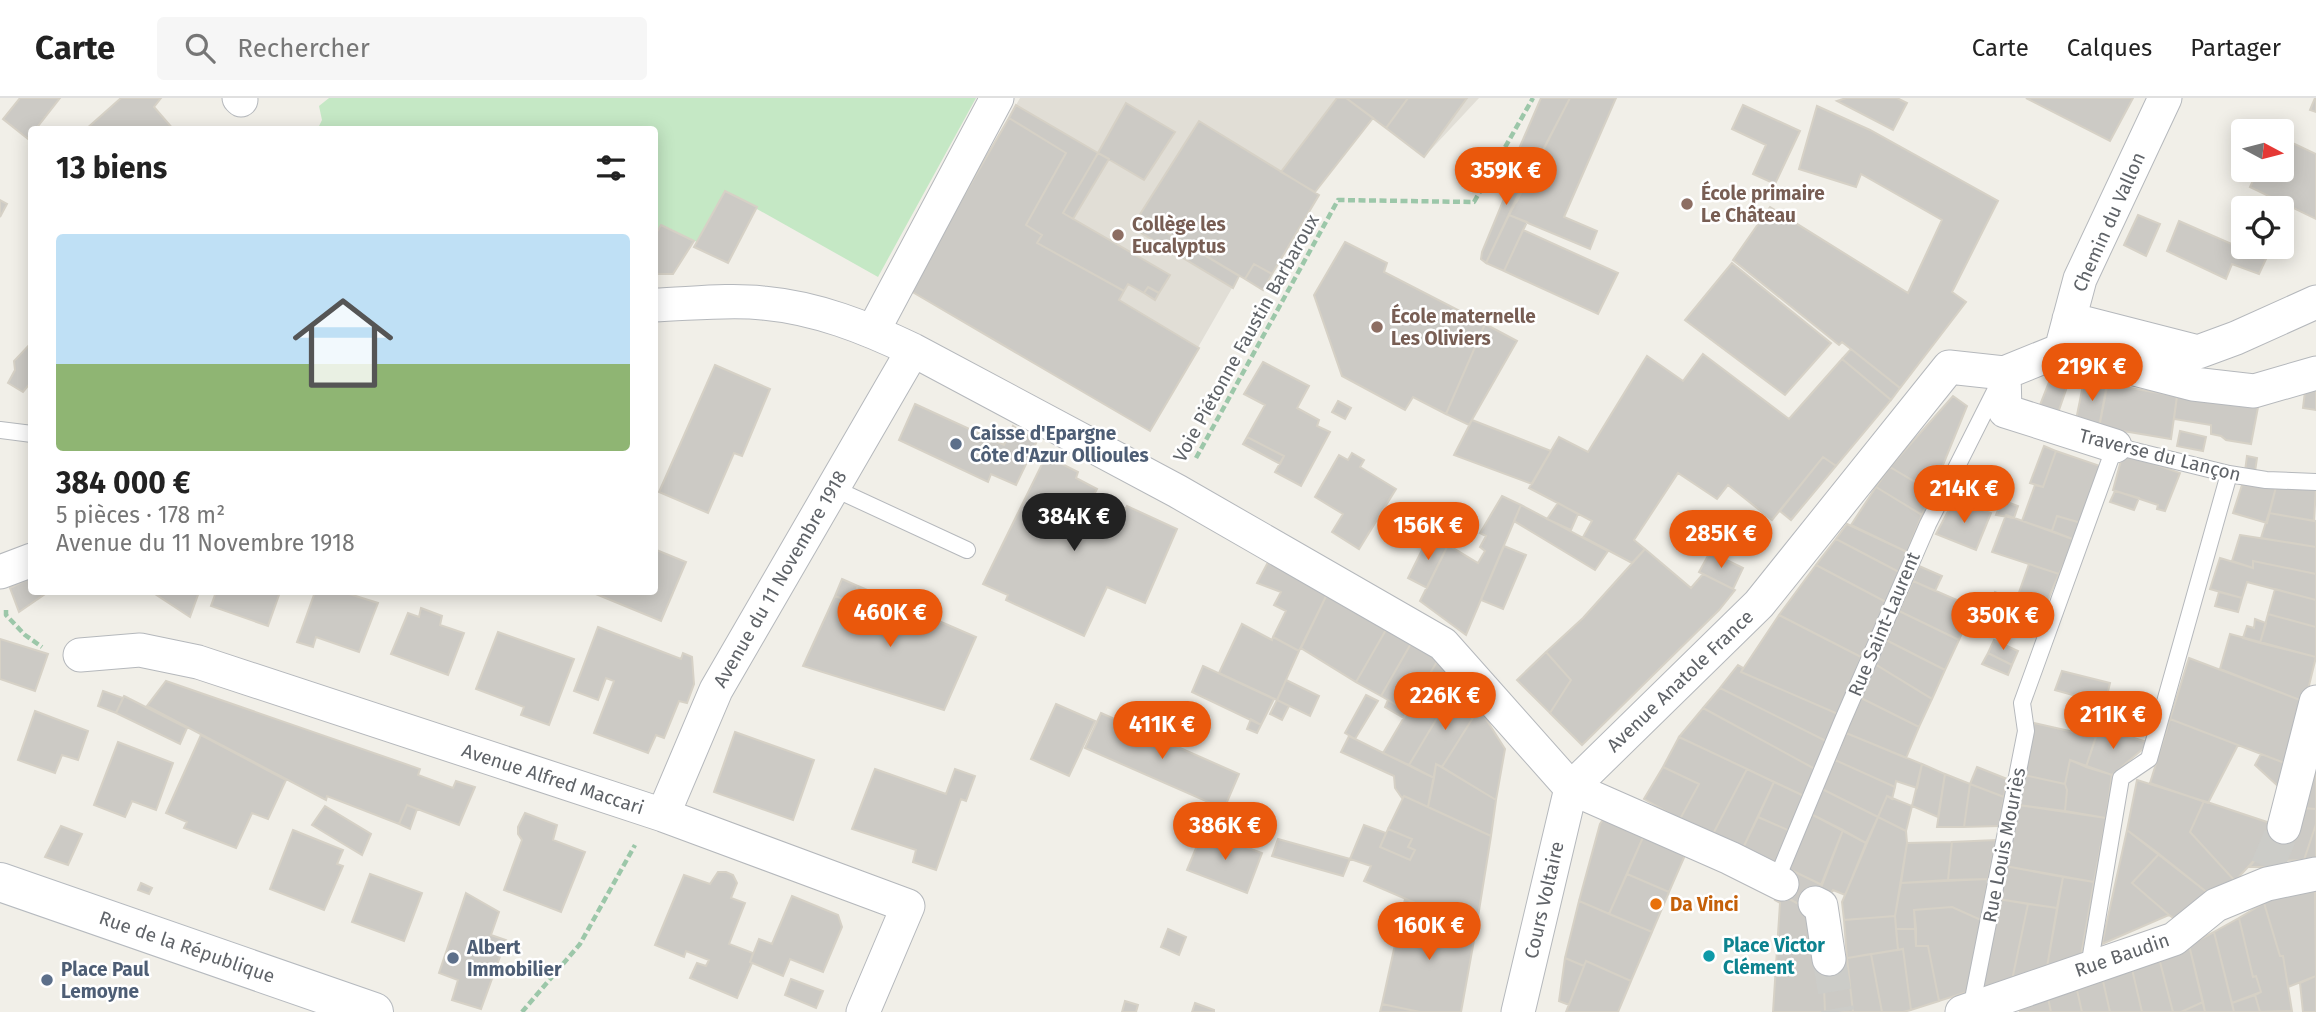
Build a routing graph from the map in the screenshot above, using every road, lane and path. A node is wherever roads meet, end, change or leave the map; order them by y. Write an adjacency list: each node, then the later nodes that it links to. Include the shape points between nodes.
1 (997, 98): 6 (street)
2 (1533, 98): 19 (path, Voie Piétonne Faustin Barbaroux, via 1474,202 1338,200)
3 (2165, 98): 7 (street, Chemin du Vallon, via 2080,279)
4 (2316, 302): 9 (street)
5 (658, 305): 6 (street, via 762,303 824,313)
6 (873, 331): 8 (street)
7 (2065, 334): 9 (street); 10 (street, Avenue Anatole France); 12 (street)
8 (913, 350): 18 (street, Avenue du 11 Novembre 1918); 19 (street)
9 (2198, 352): 12 (street)
10 (2004, 373): 15 (street, Traverse du Lançon, via 2005,411); 24 (street, Avenue Anatole France, via 1949,367 1759,604); 29 (lane, Rue Saint-Laurent, via 1928,524)
11 (2316, 373): 12 (street, via 2254,391)
12 (2193, 384)
13 (0, 430): 14 (lane)
14 (28, 434)
15 (2115, 446): 16 (lane, Traverse du Lançon); 33 (lane, Rue Louis Mouriès, via 2022,703 2026,731)
16 (2229, 474): 17 (lane, Traverse du Lançon); 32 (lane, via 2149,759 2121,778)
17 (2316, 482)
18 (833, 488): 20 (lane); 25 (street, Avenue du 11 Novembre 1918, via 716,690)
19 (1177, 492): 24 (street, via 1443,644)
20 (967, 550)
21 (13, 568): 22 (path, via 6,615 47,650)
22 (80, 655): 25 (street, Avenue Alfred Maccari, via 140,650 198,662)
23 (2316, 702): 26 (street)
24 (1571, 788): 29 (street); 37 (street, Cours Voltaire)
25 (659, 814): 35 (path, via 580,944); 36 (street, Avenue Alfred Maccari, via 908,906)
26 (2284, 827)
27 (2316, 874): 32 (street, Rue Baudin, via 2267,876 2216,905 2174,939)
28 (0, 881): 34 (main road, Rue de la République)
29 (1779, 882)
30 (1815, 903): 31 (street, via 1821,906)
31 (1829, 959)
32 (2090, 967): 33 (street, Rue Baudin)
33 (1966, 1010)
34 (374, 1012)
35 (522, 1012)
36 (863, 1012)
37 (1518, 1012)

